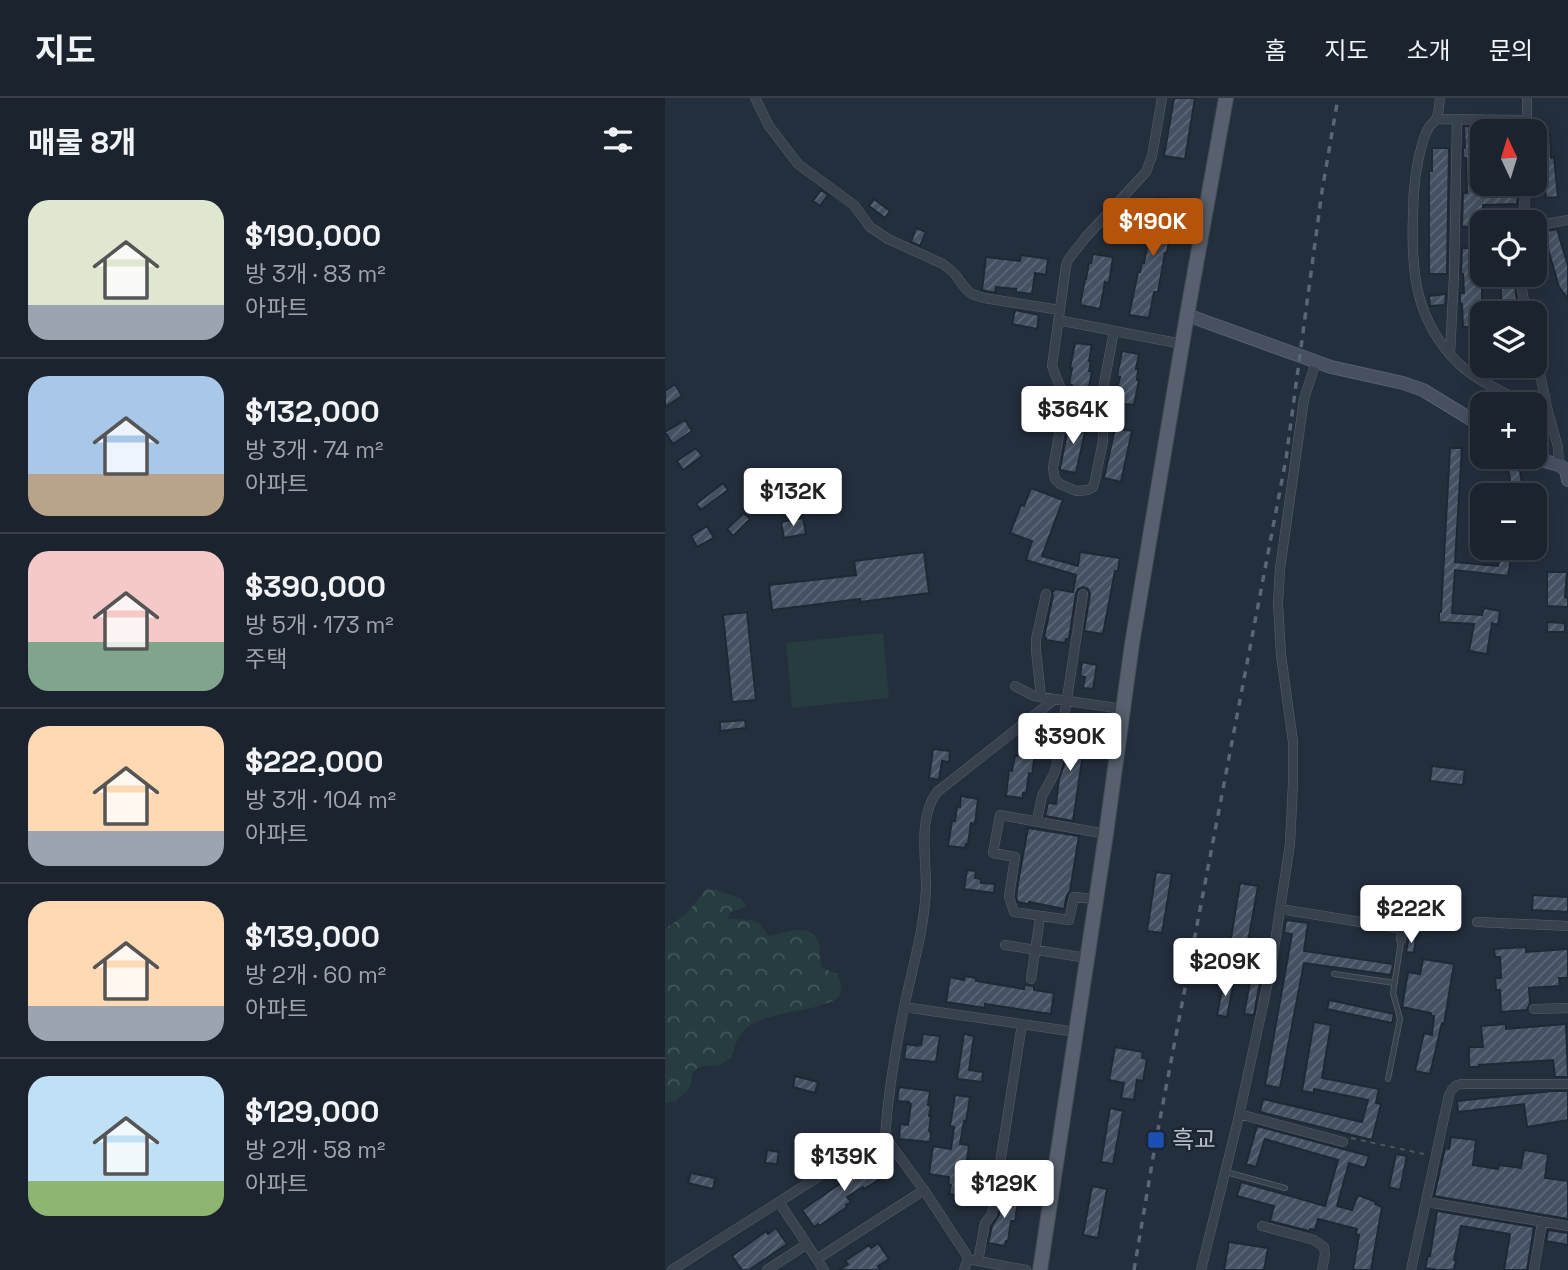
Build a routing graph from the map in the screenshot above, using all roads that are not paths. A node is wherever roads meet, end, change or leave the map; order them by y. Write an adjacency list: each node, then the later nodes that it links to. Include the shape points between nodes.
1 (755, 98): 12 (street, via 769,126 798,164 854,205 870,227 943,264 972,294)
2 (1162, 98): 12 (street, via 1149,167 1068,260)
3 (1226, 98): 13 (main road)
4 (1440, 98): 6 (street)
5 (1527, 98): 9 (street)
6 (1436, 119): 7 (street); 16 (street, via 1423,142 1416,176 1413,270 1431,327)
7 (1457, 119): 8 (street); 16 (street)
8 (1470, 119)
9 (1528, 119)
10 (1568, 220): 11 (street)
11 (1547, 224)
12 (1059, 315): 14 (street); 14 (street, via 1052,366 1064,408 1053,474 1060,484 1076,491 1088,490 1095,481 1103,441 1102,394)
13 (1187, 315): 15 (main road); 17 (main road)
14 (1114, 331): 15 (street)
15 (1182, 344): 32 (main road)
16 (1450, 354): 19 (street, via 1479,379)
17 (1316, 362): 22 (main road, via 1423,390); 36 (street, via 1304,400 1280,569 1281,655 1293,742 1290,844)
18 (1541, 378): 21 (street)
19 (1503, 392)
20 (1547, 416): 21 (street)
21 (1550, 418): 24 (street)
22 (1470, 419)
23 (1547, 461): 24 (main road)
24 (1559, 464): 25 (main road)
25 (1568, 480)
26 (1046, 594): 29 (street, via 1036,639)
27 (1083, 594): 31 (street)
28 (1015, 686): 29 (street)
29 (1041, 697): 30 (street)
30 (1055, 699): 31 (street); 47 (street, via 932,799 925,831 925,900)
31 (1067, 701): 32 (street); 33 (street, via 1057,764 1042,796)
32 (1123, 709): 34 (main road)
33 (1037, 821): 34 (street); 37 (street, via 1000,815 993,853 1015,857 1009,897 1014,912)
34 (1106, 834): 35 (main road)
35 (1096, 899): 37 (street, via 1074,897 1069,920); 43 (main road)
36 (1280, 909): 40 (street, via 1398,928); 54 (street)
37 (1040, 916): 42 (street)
38 (1477, 922): 39 (street)
39 (1568, 926)
40 (1401, 940): 46 (lane)
41 (1005, 945): 42 (street)
42 (1035, 950): 43 (street); 45 (street)
43 (1087, 958): 51 (main road)
44 (1334, 974): 46 (lane)
45 (1031, 979)
46 (1395, 983): 52 (lane, via 1400,1018)
47 (904, 1007): 50 (street); 55 (street)
48 (1568, 1008): 49 (street)
49 (1534, 1009)
50 (1022, 1024): 51 (street); 67 (street, via 992,1214)
51 (1076, 1032): 73 (main road)
52 (1388, 1079)
53 (1568, 1084): 61 (street, via 1453,1087)
54 (1239, 1114): 56 (street); 57 (street)
55 (885, 1137): 59 (street); 60 (street)
56 (1343, 1142)
57 (1225, 1171): 58 (lane); 74 (street)
58 (1285, 1188)
59 (924, 1190): 66 (street); 67 (street)
60 (779, 1202): 65 (street); 68 (street)
61 (1427, 1202): 62 (street); 76 (street)
62 (1542, 1223): 64 (street); 77 (street)
63 (1262, 1226): 75 (street, via 1324,1247)
64 (1568, 1226)
65 (807, 1244): 66 (street); 69 (street)
66 (817, 1259): 70 (street)
67 (973, 1260): 71 (street); 72 (street)
68 (672, 1270)
69 (767, 1270)
70 (824, 1270)
71 (964, 1270)
72 (1026, 1270)
73 (1040, 1270)
74 (1201, 1270)
75 (1322, 1270)
76 (1411, 1270)
77 (1534, 1270)

